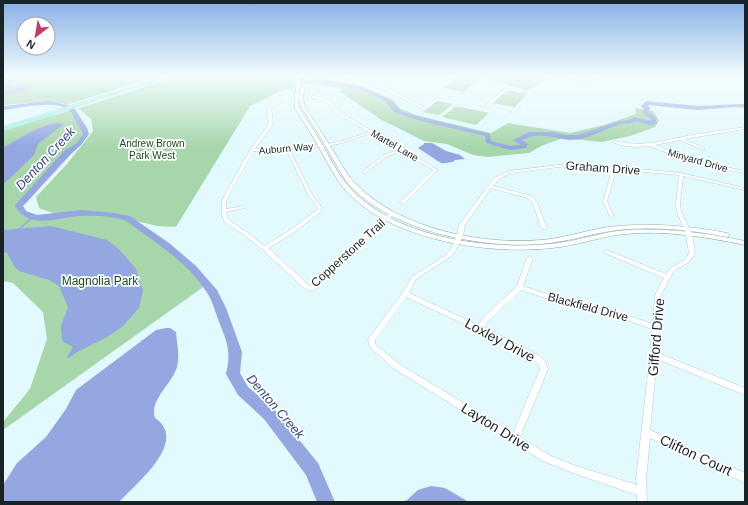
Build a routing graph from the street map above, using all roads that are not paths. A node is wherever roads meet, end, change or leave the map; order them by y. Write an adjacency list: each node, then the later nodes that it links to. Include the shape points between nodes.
1 (93, 100): 11 (main road)
2 (301, 100): 18 (street)
3 (322, 100): 15 (street, Martel Lane, via 330,102 341,115)
4 (407, 100): 5 (street, via 423,108)
5 (437, 100)
6 (495, 100): 9 (street)
7 (524, 100): 10 (street)
8 (280, 102): 22 (street, via 269,108 269,127)
9 (487, 106)
10 (512, 112)
11 (48, 114): 12 (main road); 14 (main road)
12 (3, 125)
13 (745, 128): 16 (street)
14 (3, 129)
15 (372, 132): 18 (street, Auburn Way); 20 (street, Martel Lane)
16 (680, 138): 19 (street); 21 (street)
17 (615, 142): 19 (street, via 631,146)
18 (324, 144): 23 (street, Auburn Way); 33 (street, via 356,189); 34 (street, via 346,187 356,198)
19 (653, 145): 26 (street, Minyard Drive, via 701,163)
20 (404, 149): 25 (street, via 385,156); 30 (street, Martel Lane, via 436,170)
21 (704, 149)
22 (252, 150): 23 (street, Auburn Way); 32 (street, via 224,200)
23 (288, 150): 41 (street, via 311,196 320,208 288,234)
24 (610, 168): 27 (street, Graham Drive); 28 (street, Graham Drive, via 575,164 520,170 504,173); 35 (street, via 612,177 605,201)
25 (364, 172)
26 (745, 172)
27 (681, 174): 29 (street, Graham Drive); 37 (street, Gifford Drive, via 679,212)
28 (491, 187): 36 (street, via 530,197); 39 (street, Graham Drive, via 462,225)
29 (745, 189)
30 (402, 203)
31 (243, 207): 32 (street)
32 (223, 211): 41 (street, Copperstone Trail, via 226,220)
33 (393, 214): 34 (street, Copperstone Trail); 39 (street)
34 (386, 218): 39 (street, via 411,229); 41 (street, Copperstone Trail, via 311,289)
35 (612, 218)
36 (544, 228)
37 (688, 231): 38 (street); 39 (street, via 624,232 577,242 527,248 498,247); 40 (street); 44 (street, Gifford Drive, via 692,253 687,261 673,269)
38 (745, 238)
39 (458, 239): 46 (street, Graham Drive, via 448,256 414,278)
40 (745, 243)
41 (264, 248)
42 (607, 252): 44 (street)
43 (530, 258): 45 (street)
44 (667, 277): 47 (street, Gifford Drive, via 658,295)
45 (520, 287): 47 (street, Blackfield Drive, via 579,307 608,311); 48 (street)
46 (405, 294): 48 (street, Loxley Drive); 49 (street, Graham Drive)
47 (655, 327): 50 (street, Gifford Drive)
48 (479, 328): 53 (street, Loxley Drive, via 536,358 544,369)
49 (373, 336): 53 (street, Layton Drive, via 370,340 372,345 393,364)
50 (654, 355): 51 (street); 52 (street, Gifford Drive)
51 (745, 392)
52 (646, 432): 54 (street, Clifton Court); 55 (street, Gifford Drive)
53 (515, 439): 55 (street, Layton Drive, via 560,464)
54 (745, 478)
55 (640, 491): 56 (street, Gifford Drive)
56 (642, 502)

